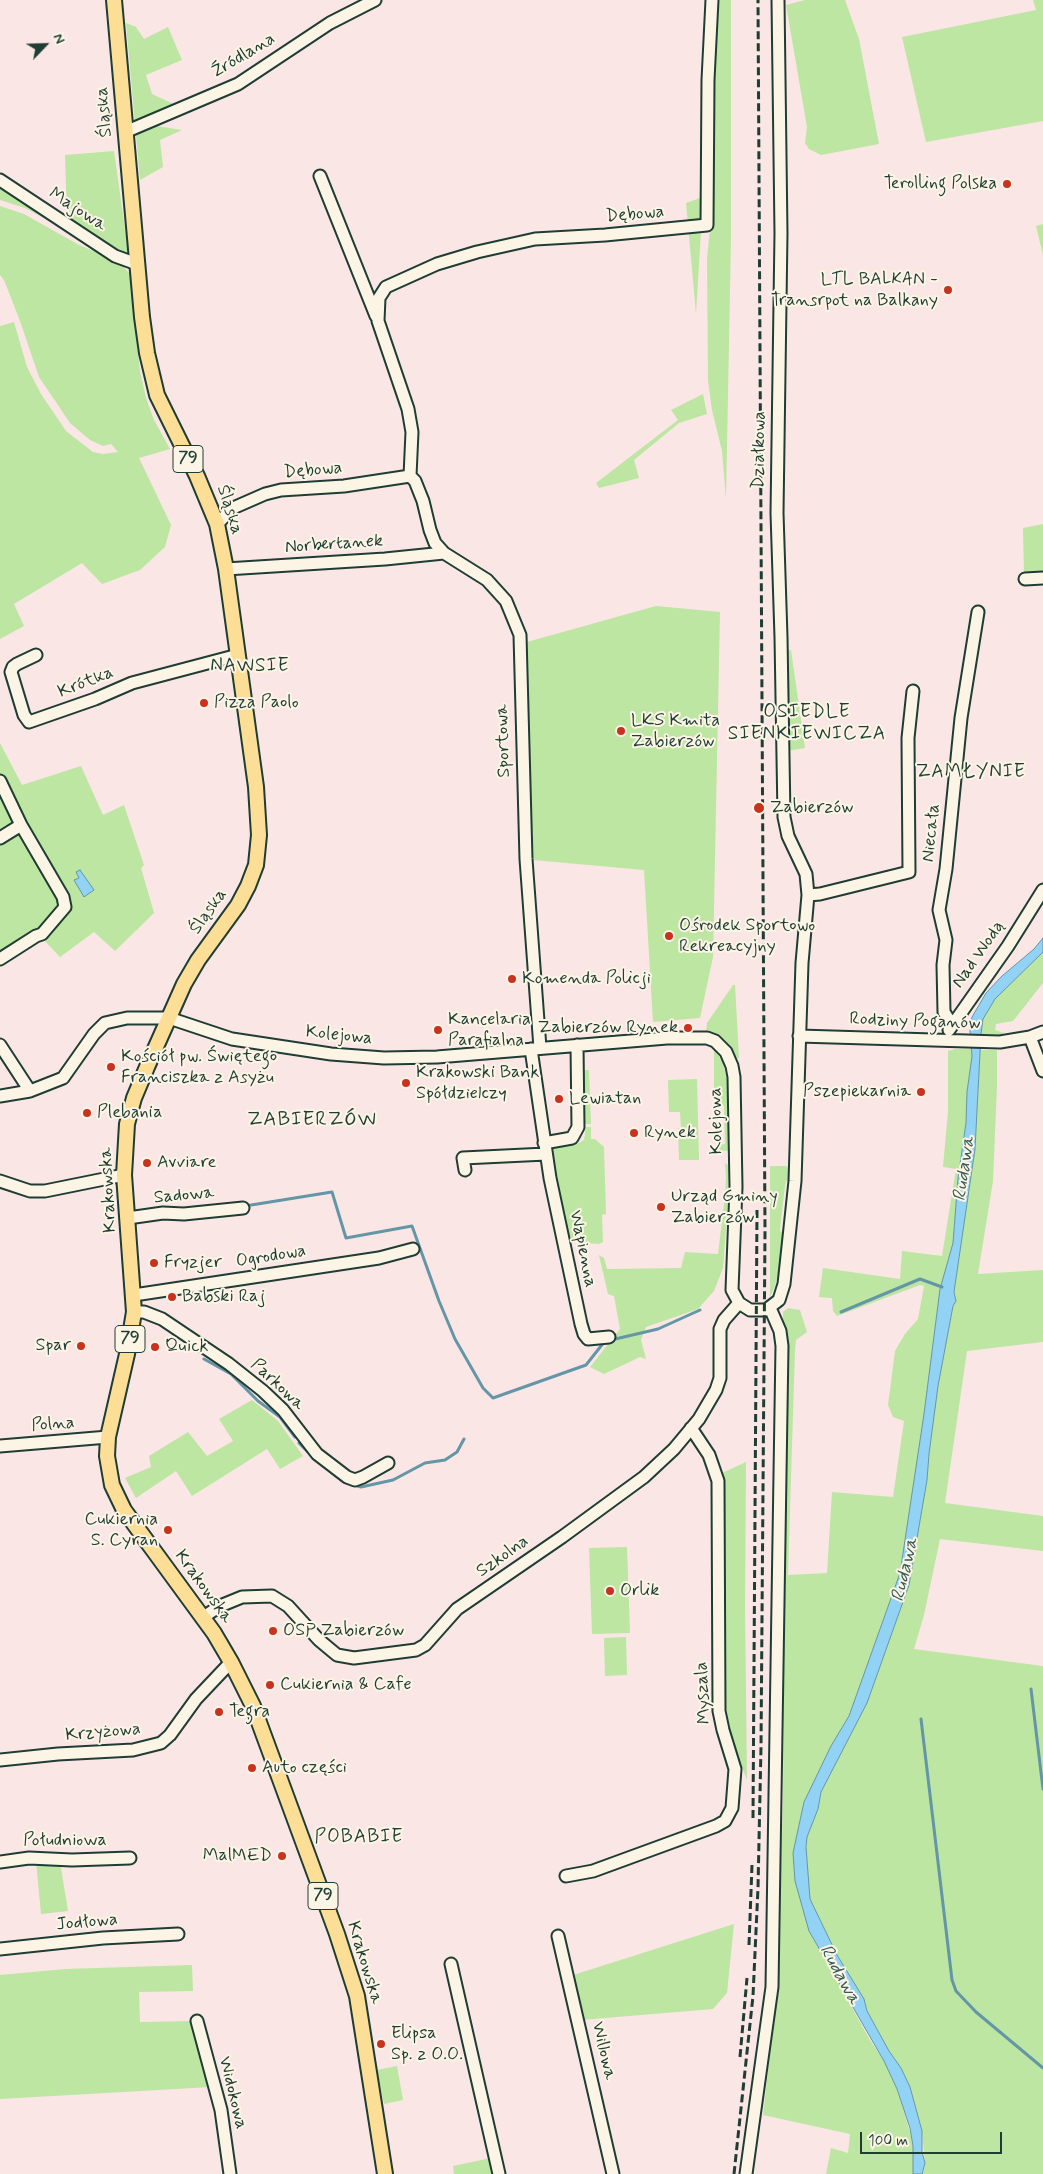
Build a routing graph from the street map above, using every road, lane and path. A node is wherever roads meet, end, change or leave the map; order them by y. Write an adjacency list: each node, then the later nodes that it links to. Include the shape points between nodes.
1 (375, 0): 5 (street, Źródlana, via 330,23 238,84)
2 (712, 0): 10 (street, Dębowa, via 707,224 535,239 437,264 386,287)
3 (778, 0): 26 (street, Działkowa, via 781,233 777,530 784,817 788,836 806,874)
4 (115, 1): 5 (main road, Śląska / 79)
5 (125, 132): 8 (main road, Śląska / 79)
6 (320, 176): 9 (street)
7 (0, 180): 8 (street, Majowa, via 115,256)
8 (137, 264): 13 (main road, Śląska / 79, via 151,376 166,416 198,476)
9 (363, 285): 10 (street); 11 (street)
10 (379, 298): 11 (street)
11 (378, 321): 12 (street, via 408,409 412,432)
12 (410, 476): 13 (street, Dębowa, via 344,486 281,490 233,508); 14 (street, Sportowa, via 423,501 435,543)
13 (217, 524): 15 (main road, Śląska / 79)
14 (444, 553): 15 (street, Norbertanek); 36 (street, Sportowa, via 487,580 506,601 520,634 525,843)
15 (226, 569): 20 (main road, Śląska / 79)
16 (1043, 578): 17 (street)
17 (1025, 579)
18 (978, 612): 29 (street, Niecała, via 961,718 939,910 946,940 944,1012)
19 (36, 655): 20 (street, Krótka, via 17,664 11,672 29,722 132,683)
20 (238, 655): 28 (main road, Śląska / 79, via 256,787 260,835 258,855 238,905 198,960)
21 (913, 691): 26 (street, via 908,738 909,872)
22 (0, 781): 23 (street)
23 (21, 825): 24 (street); 27 (street, via 63,897 65,907 42,934)
24 (0, 838)
25 (1043, 890): 29 (street, Nad Wodą)
26 (808, 895): 31 (street)
27 (0, 959)
28 (169, 1018): 36 (street, Kolejowa, via 232,1039 331,1054 433,1057); 38 (street, Kolejowa, via 127,1018 106,1023 94,1034 63,1078); 42 (main road, Krakowska / 79, via 130,1112 125,1137)
29 (952, 1025): 33 (street, Nad Wodą)
30 (1043, 1032): 32 (street, Rodziny Poganów)
31 (799, 1036): 33 (street, Rodziny Poganów); 49 (street, via 795,1181 783,1290 779,1300)
32 (1030, 1037): 33 (street, Rodziny Poganów, via 1000,1042); 37 (street)
33 (950, 1041)
34 (0, 1045): 38 (street)
35 (577, 1045): 36 (street, Kolejowa); 40 (street, via 578,1127 572,1138); 48 (street, Kolejowa, via 698,1036 715,1041 726,1052 734,1077 736,1186 732,1290)
36 (535, 1048): 40 (street, Wapienna)
37 (1043, 1072)
38 (30, 1092): 39 (street, Kolejowa)
39 (0, 1096)
40 (544, 1148): 41 (street, via 463,1158); 51 (street, Wapienna, via 584,1334 588,1339)
41 (465, 1170)
42 (124, 1175): 43 (street, via 45,1191 30,1191); 45 (main road, Krakowska / 79)
43 (0, 1182)
44 (243, 1208): 45 (street, Sadowa)
45 (128, 1218): 47 (main road, Krakowska / 79)
46 (413, 1249): 47 (street, Ogrodowa, via 379,1258)
47 (134, 1295): 50 (main road, Krakowska / 79)
48 (739, 1303): 49 (street, via 750,1310); 52 (street, Szkolna, via 720,1329 718,1385)
49 (770, 1308): 71 (street, via 780,1331 782,1346 772,1978)
50 (134, 1312): 53 (main road, Krakowska / 79); 55 (street, Parkowa, via 162,1319 256,1385 284,1410 317,1454 347,1477 354,1480 363,1477)
51 (609, 1337)
52 (691, 1428): 56 (street, Szkolna, via 644,1477 562,1538 456,1609 434,1636 416,1650 354,1658 337,1655 288,1606 272,1596 242,1597); 61 (street, Myszala, via 708,1455 718,1481 719,1710 735,1770 732,1808 726,1821 716,1826 593,1871)
53 (108, 1438): 54 (street, Polna); 56 (main road, Krakowska / 79, via 109,1471 117,1497)
54 (0, 1446)
55 (388, 1463)
56 (202, 1618): 57 (main road, Krakowska / 79)
57 (231, 1662): 58 (street, Krzyżowa, via 164,1740 151,1746); 68 (main road, Krakowska / 79, via 253,1706 349,1970 363,2026)
58 (0, 1760)
59 (130, 1858): 60 (street, Południowa, via 30,1858)
60 (0, 1862)
61 (566, 1876)
62 (178, 1934): 64 (street, Jodłowa)
63 (558, 1936): 70 (street, Willowa)
64 (0, 1949)
65 (452, 1964): 69 (street)
66 (197, 2021): 67 (street, Widokowa, via 221,2110)
67 (230, 2174)
68 (385, 2174)
69 (499, 2174)
70 (613, 2174)
71 (746, 2174)

